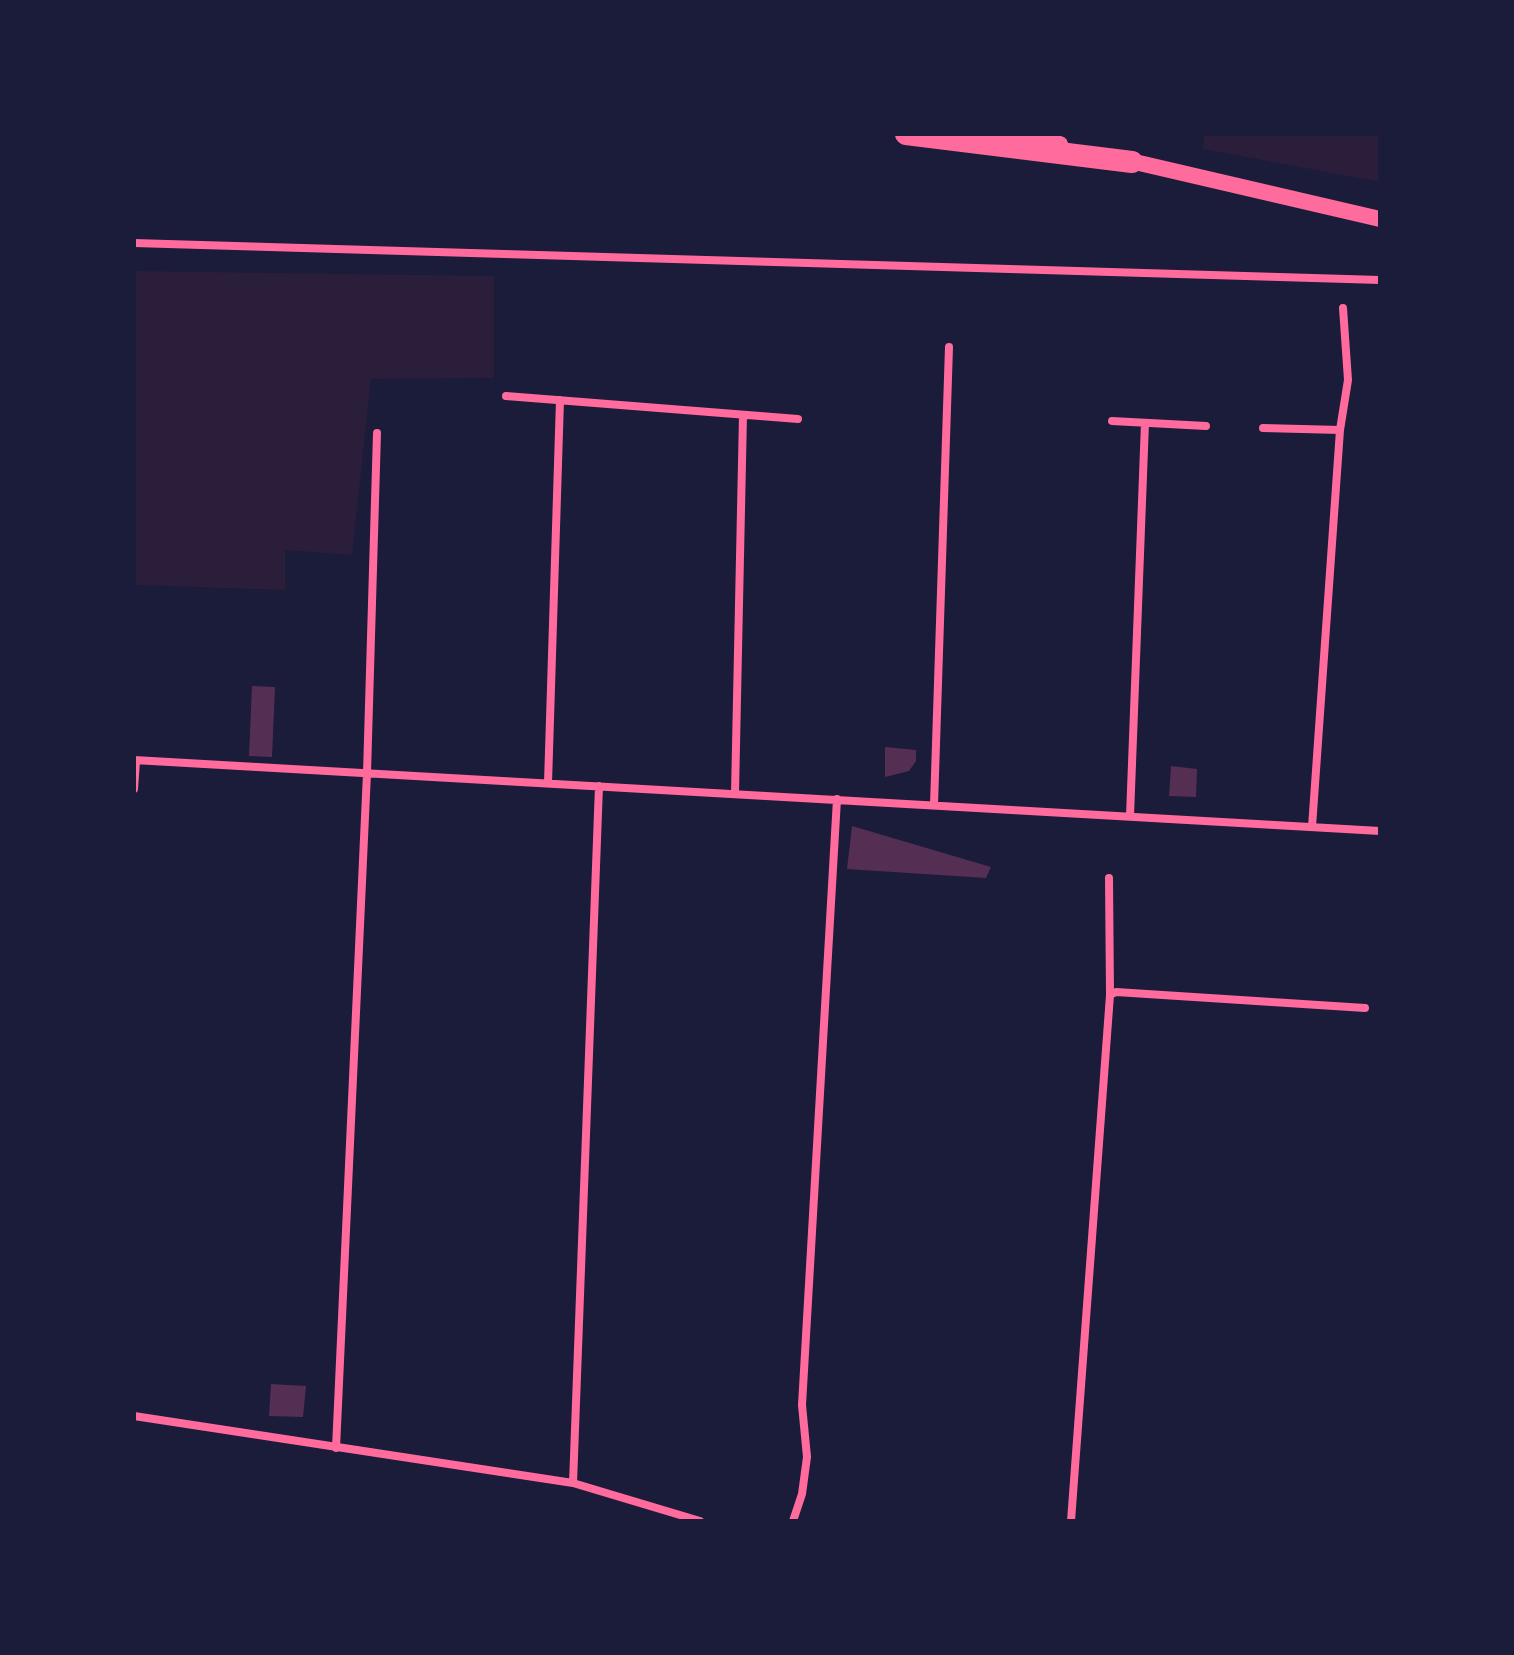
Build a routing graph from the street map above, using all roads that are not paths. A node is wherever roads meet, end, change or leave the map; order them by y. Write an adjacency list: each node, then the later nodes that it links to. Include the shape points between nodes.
1 (906, 134): 4 (highway)
2 (1015, 134): 3 (main road)
3 (1031, 136): 4 (main road)
4 (1132, 162): 5 (main road)
5 (1380, 219)
6 (134, 243): 7 (street)
7 (1380, 280)
8 (1343, 308): 18 (street, via 1348,380)
9 (949, 347): 27 (street)
10 (506, 396): 11 (street)
11 (560, 400): 12 (street); 22 (street)
12 (743, 415): 13 (street); 25 (street)
13 (798, 419)
14 (1112, 421): 15 (street)
15 (1145, 423): 16 (street); 28 (street)
16 (1206, 426)
17 (1263, 428): 18 (street)
18 (1340, 430): 29 (street)
19 (377, 433): 21 (street)
20 (135, 760): 21 (street); 24 (street)
21 (367, 773): 22 (street); 35 (street)
22 (548, 783): 23 (street)
23 (599, 786): 25 (street); 36 (street)
24 (134, 789)
25 (735, 793): 26 (street)
26 (837, 799): 27 (street); 38 (street, via 802,1405 807,1457)
27 (934, 805): 28 (street)
28 (1130, 816): 29 (street)
29 (1312, 827): 30 (street)
30 (1380, 831)
31 (1109, 878): 32 (street)
32 (1110, 995): 33 (street); 39 (street)
33 (1365, 1008)
34 (134, 1416): 35 (street)
35 (336, 1448): 36 (street)
36 (573, 1483): 37 (street)
37 (700, 1521)
38 (793, 1521)
39 (1071, 1521)

